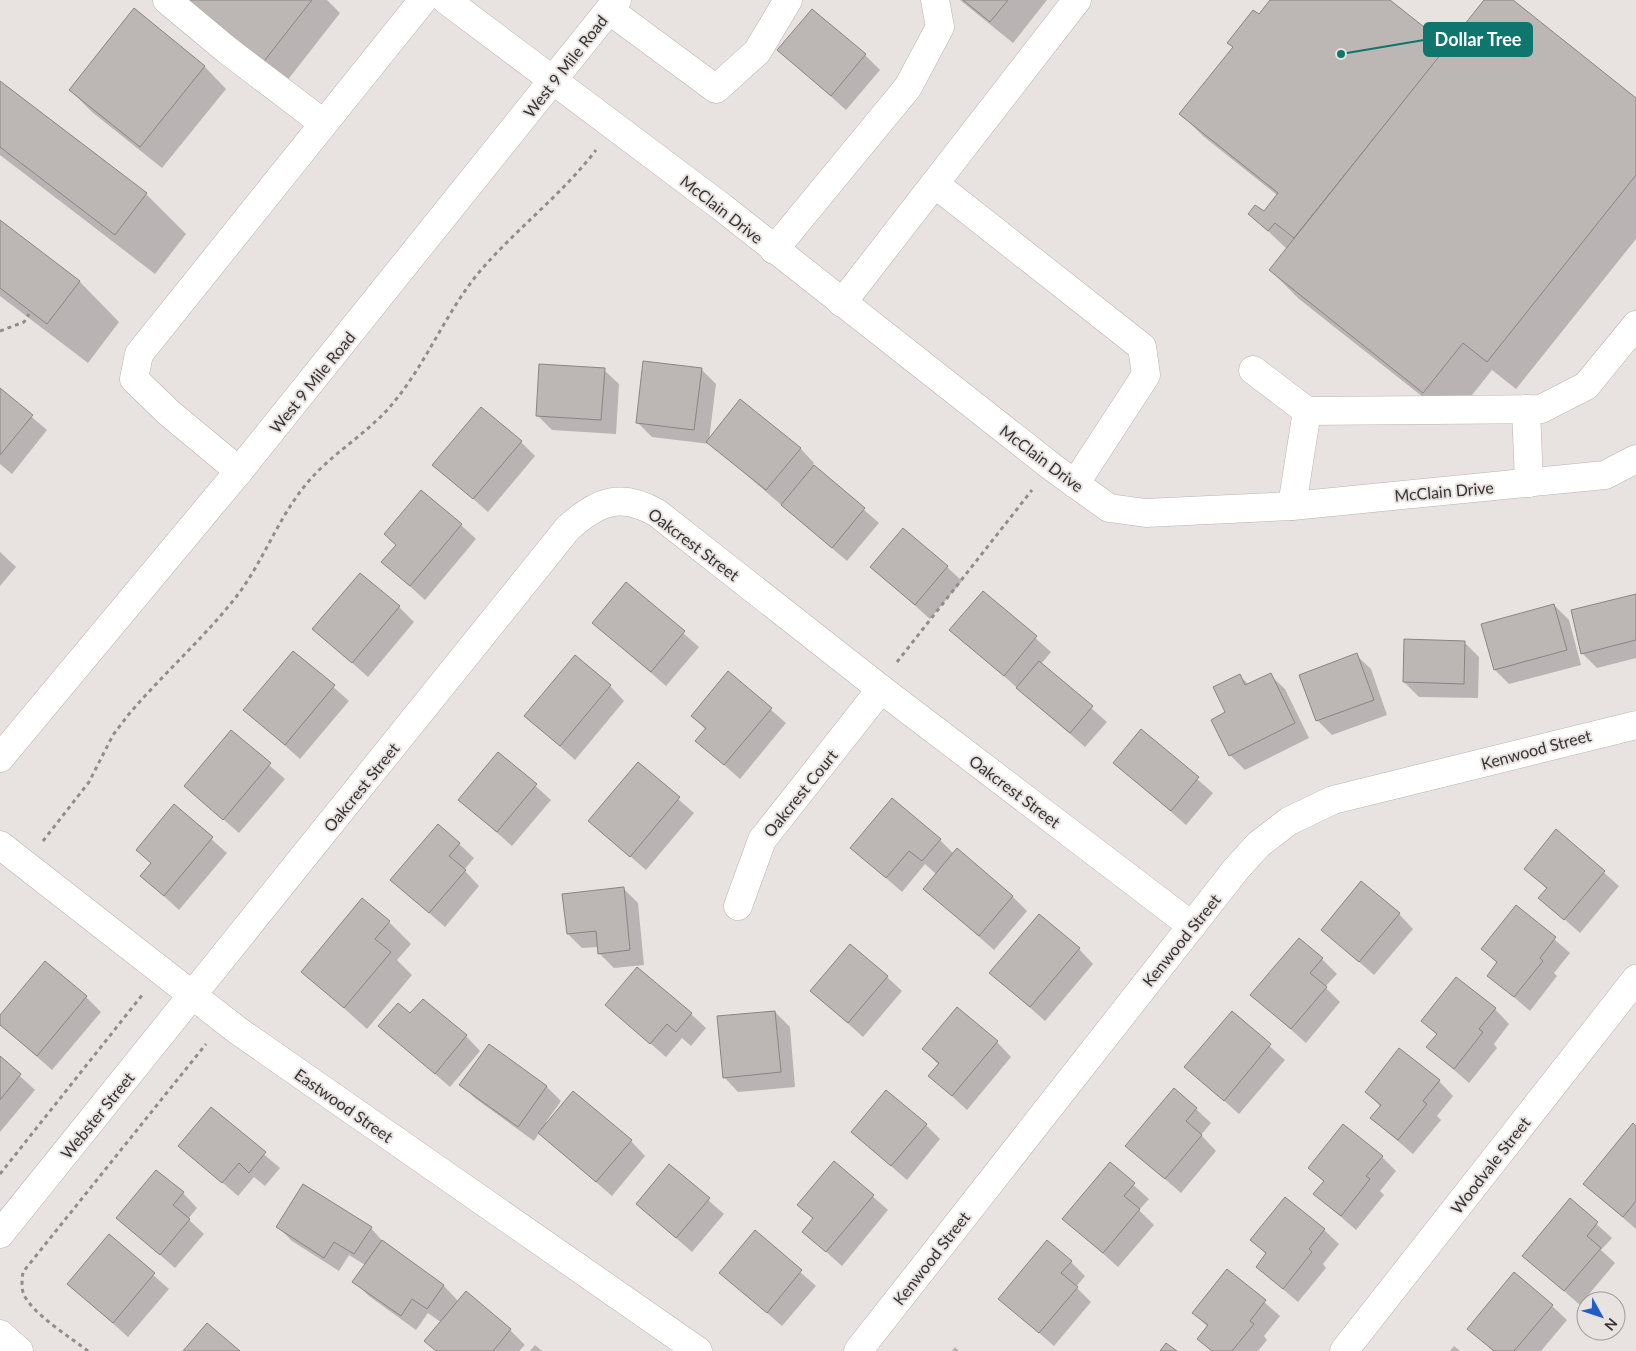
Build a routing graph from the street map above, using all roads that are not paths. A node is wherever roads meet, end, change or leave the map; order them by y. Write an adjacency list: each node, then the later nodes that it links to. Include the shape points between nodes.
1 (167, 0): 9 (street)
2 (423, 0): 9 (street)
3 (446, 0): 8 (street, McClain Drive)
4 (788, 0): 7 (street, via 757,52 716,90)
5 (935, 0): 11 (street, via 940,28 908,87)
6 (1077, 0): 10 (street)
7 (613, 5): 8 (street, West 9 Mile Road)
8 (554, 80): 11 (street, McClain Drive); 18 (street, West 9 Mile Road)
9 (324, 123): 18 (street, via 139,354 134,379)
10 (935, 184): 12 (street); 20 (street, via 1142,347 1146,375)
11 (774, 250): 12 (street, McClain Drive)
12 (842, 303): 20 (street, McClain Drive)
13 (1636, 325): 15 (street, via 1586,386 1541,409)
14 (1253, 370): 16 (street)
15 (1526, 409): 16 (street); 19 (street)
16 (1307, 412): 21 (street)
17 (1636, 459): 19 (street, McClain Drive, via 1605,475)
18 (239, 471): 24 (street, West 9 Mile Road)
19 (1529, 483): 21 (street, McClain Drive)
20 (1074, 484): 21 (street, McClain Drive, via 1109,508 1146,513)
21 (1292, 506)
22 (887, 679): 26 (street, Oakcrest Court, via 762,840); 27 (street, Oakcrest Street); 29 (street, Oakcrest Street, via 657,513 629,501 616,500 601,505 583,514 568,528)
23 (1636, 725): 27 (street, Kenwood Street, via 1324,804 1289,821 1259,844)
24 (0, 758)
25 (0, 845): 29 (street, Eastwood Street)
26 (738, 906)
27 (1192, 926): 34 (street, Kenwood Street)
28 (1636, 979): 35 (street, Woodvale Street)
29 (193, 996): 30 (street, Webster Street); 33 (street, Eastwood Street, via 254,1042)
30 (0, 1234)
31 (0, 1334): 32 (street)
32 (19, 1351)
33 (698, 1351)
34 (858, 1351)
35 (1344, 1351)

